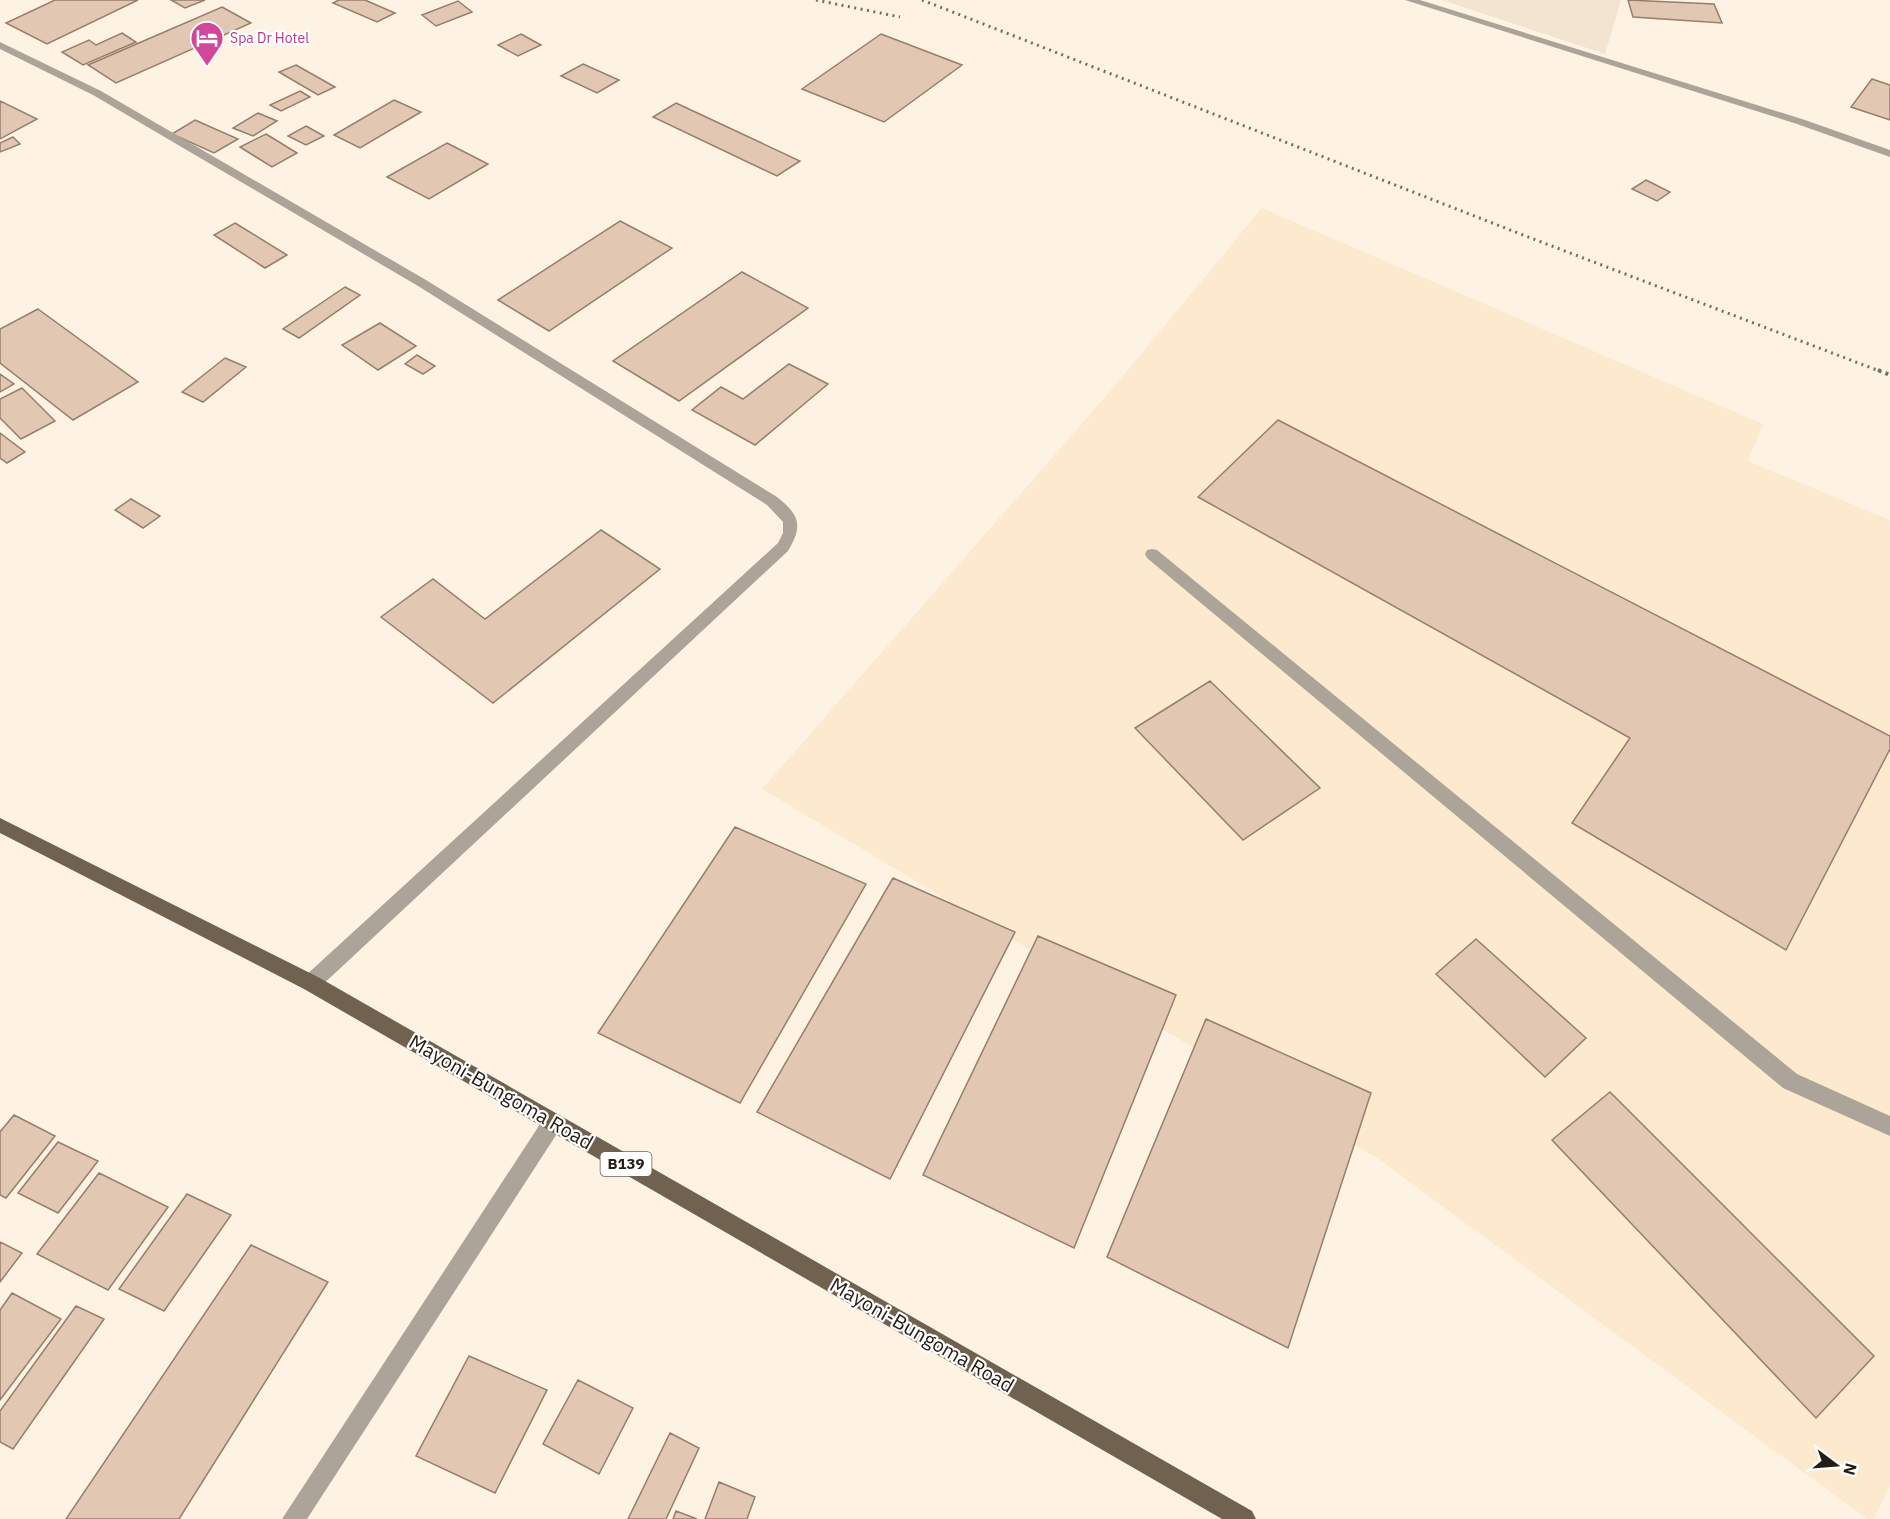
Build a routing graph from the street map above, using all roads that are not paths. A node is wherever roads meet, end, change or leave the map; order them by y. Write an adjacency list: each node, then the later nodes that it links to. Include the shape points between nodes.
1 (1410, 0): 3 (street, via 1801,122)
2 (0, 45): 6 (street, via 97,93 422,284 772,501 785,510 792,522 792,533 783,547)
3 (1890, 154)
4 (1152, 554): 8 (street, via 1790,1082)
5 (0, 825): 6 (main road, Mayoni-Bungoma Road / B139)
6 (311, 983): 7 (main road, Mayoni-Bungoma Road / B139)
7 (553, 1122): 9 (street); 10 (main road, Mayoni-Bungoma Road / B139)
8 (1890, 1126)
9 (294, 1519)
10 (1244, 1519)

